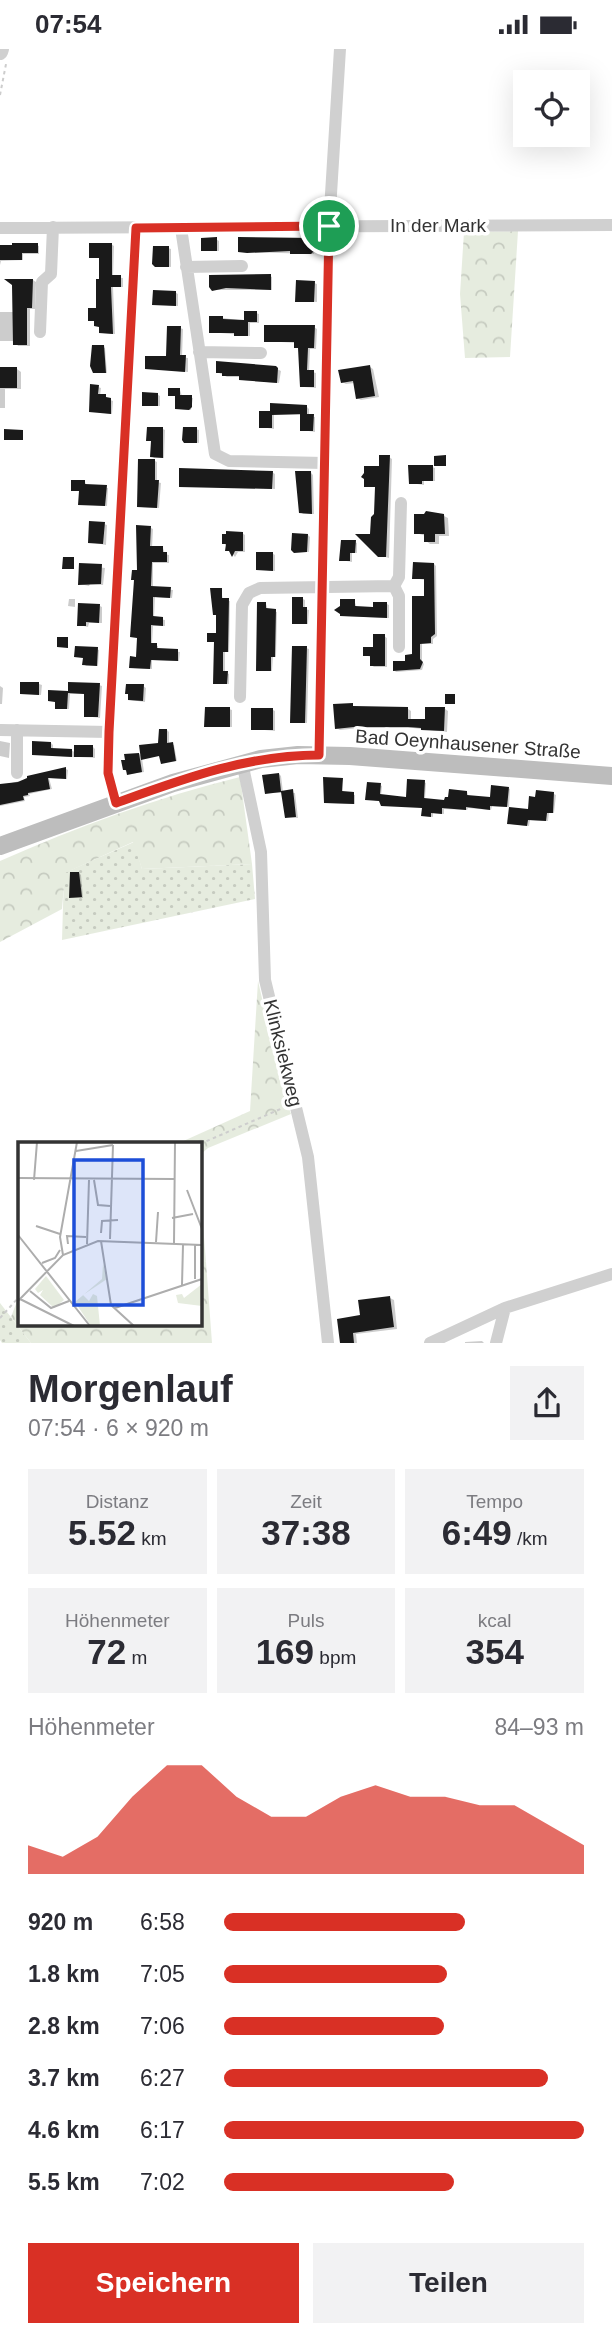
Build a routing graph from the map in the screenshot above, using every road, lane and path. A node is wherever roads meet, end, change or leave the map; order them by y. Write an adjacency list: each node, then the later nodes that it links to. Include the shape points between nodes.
1 (340, 49): 5 (street)
2 (2, 54): 3 (path)
3 (0, 95)
4 (612, 225): 5 (street, In der Mark)
5 (329, 226): 9 (street, In der Mark); 15 (street)
6 (53, 227): 7 (street, In der Mark); 8 (street, In der Mark); 12 (street, via 51,274 42,282)
7 (0, 228)
8 (136, 228): 9 (street, In der Mark); 23 (street)
9 (181, 228): 11 (street)
10 (242, 266): 11 (street)
11 (186, 267): 13 (street)
12 (40, 332)
13 (199, 352): 14 (street); 15 (street, via 215,454 229,461)
14 (261, 353)
15 (324, 463): 18 (street)
16 (401, 503): 17 (street, via 400,577)
17 (394, 586): 18 (street); 19 (street, via 399,596)
18 (322, 588): 20 (street, via 260,588 248,593 242,605); 24 (street)
19 (399, 647)
20 (240, 697)
21 (0, 730): 22 (street)
22 (17, 730): 23 (street); 26 (street)
23 (109, 732): 28 (street, via 108,773)
24 (319, 755): 25 (main road, Bad Oeynhausener Straße); 27 (main road, Bad Oeynhausener Straße)
25 (242, 762): 28 (main road, Bad Oeynhausener Straße); 30 (street, Klinksiekweg, via 261,852 265,980)
26 (17, 773)
27 (612, 776)
28 (116, 803): 29 (main road, Bad Oeynhausener Straße)
29 (0, 846)
30 (295, 1103): 31 (path); 36 (street, Klinksiekweg, via 308,1157)
31 (201, 1144)
32 (612, 1274): 34 (street)
33 (18, 1298): 35 (path)
34 (505, 1308): 37 (street); 38 (street)
35 (0, 1318)
36 (328, 1343)
37 (430, 1343)
38 (496, 1343)

